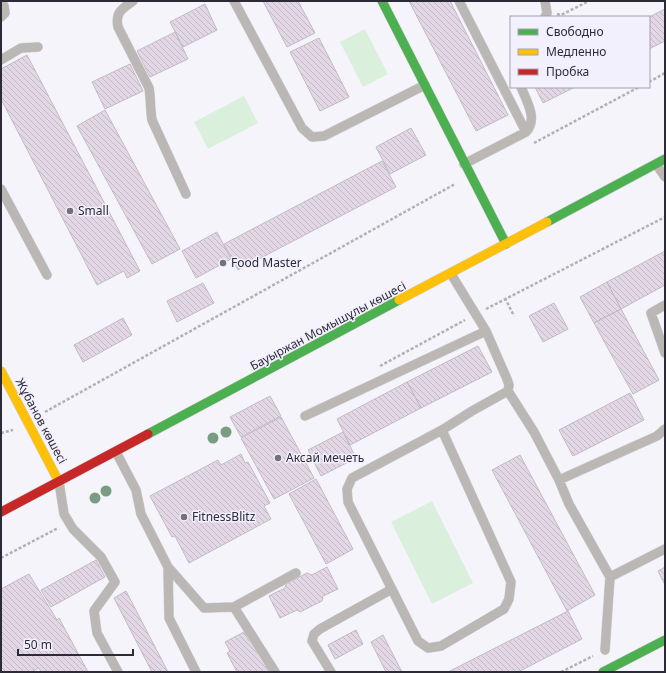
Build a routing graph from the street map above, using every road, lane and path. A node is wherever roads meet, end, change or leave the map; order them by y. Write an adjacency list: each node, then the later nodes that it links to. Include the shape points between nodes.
1 (1, 1): 9 (lane, via 5,13)
2 (133, 1): 25 (lane, via 120,11 118,27 149,88 152,120)
3 (234, 1): 14 (lane, via 302,128 312,137 324,136)
4 (382, 1): 14 (main road)
5 (459, 1): 17 (lane)
6 (545, 1): 8 (lane)
7 (589, 1): 8 (path, via 561,15)
8 (546, 15)
9 (1, 17)
10 (38, 47): 11 (lane, via 21,48)
11 (1, 60)
12 (665, 73): 13 (path)
13 (650, 81)
14 (425, 85): 20 (main road)
15 (521, 88): 17 (lane, via 532,117 531,127)
16 (637, 88): 18 (path)
17 (526, 132): 20 (lane)
18 (527, 146)
19 (665, 159): 21 (main road, Бауыржан Момышұлы көшесі)
20 (464, 164): 22 (main road)
21 (656, 164): 23 (lane); 27 (main road, Бауыржан Момышұлы көшесі)
22 (471, 176): 27 (main road); 39 (path)
23 (665, 177)
24 (1, 189): 29 (lane)
25 (186, 194)
26 (665, 217): 30 (path)
27 (506, 244): 28 (main road, Бауыржан Момышұлы көшесі)
28 (451, 274): 32 (lane); 45 (main road, Бауыржан Момышұлы көшесі)
29 (47, 275)
30 (505, 298): 32 (path); 33 (path)
31 (665, 305): 35 (lane, via 651,313)
32 (476, 314): 34 (lane); 36 (path)
33 (514, 316)
34 (486, 331): 38 (lane, via 507,379); 40 (lane)
35 (665, 353)
36 (380, 366)
37 (1, 371): 47 (main road, Жұбанов көшесі)
38 (508, 391): 43 (lane); 46 (lane, via 534,432)
39 (45, 412)
40 (305, 416)
41 (665, 429): 46 (lane, via 657,436)
42 (13, 430): 44 (path)
43 (442, 430): 55 (lane, via 352,478 347,489 348,502); 55 (lane, via 511,582 509,599 504,609 441,646 428,648 418,641)
44 (1, 433)
45 (116, 452): 47 (main road, Бауыржан Момышұлы көшесі); 52 (lane, via 136,490 141,514)
46 (559, 480): 54 (lane, via 569,504)
47 (59, 482): 48 (main road, Бауыржан Момышұлы көшесі); 59 (lane, via 64,514 73,529 101,557 115,582 94,611 97,633)
48 (1, 512)
49 (58, 528): 51 (path)
50 (665, 548): 54 (lane)
51 (1, 558)
52 (168, 567): 56 (lane, via 204,608); 60 (lane, via 168,618)
53 (296, 573): 56 (lane)
54 (610, 578): 58 (lane)
55 (392, 589): 62 (lane, via 314,634 312,641)
56 (234, 607): 61 (lane)
57 (665, 640): 63 (main road)
58 (605, 650)
59 (118, 672)
60 (196, 672)
61 (275, 672)
62 (331, 672)
63 (603, 672)

